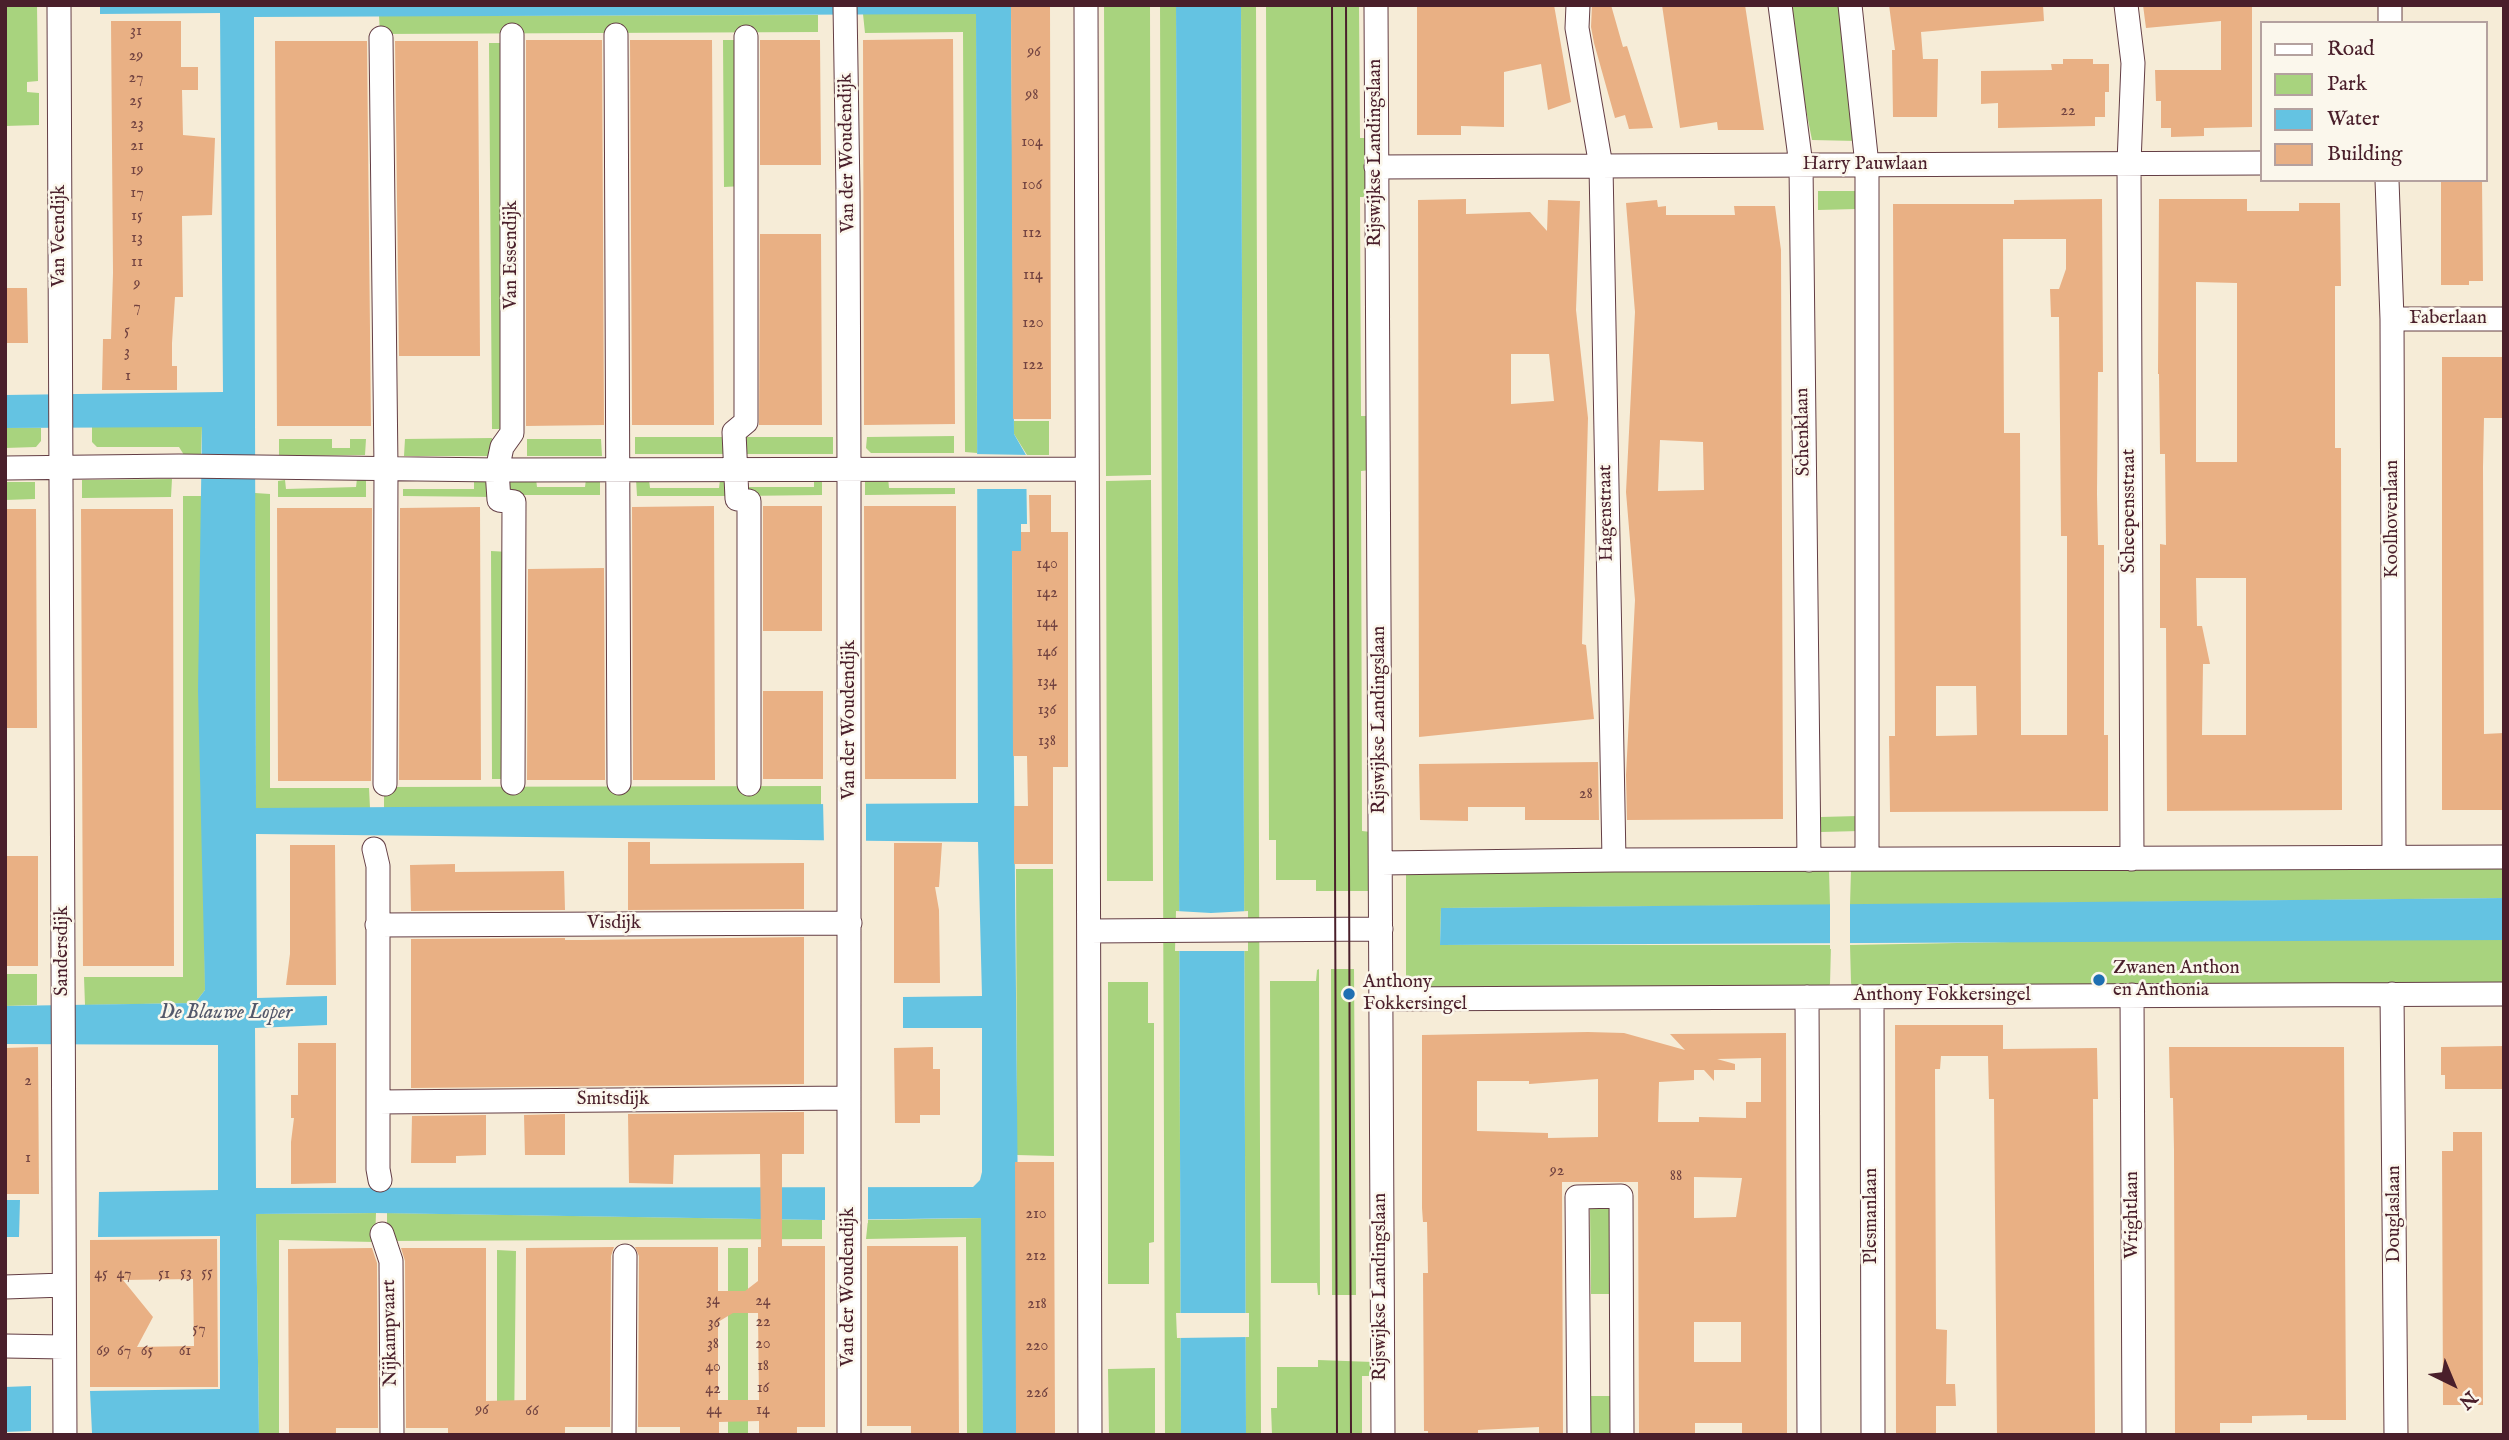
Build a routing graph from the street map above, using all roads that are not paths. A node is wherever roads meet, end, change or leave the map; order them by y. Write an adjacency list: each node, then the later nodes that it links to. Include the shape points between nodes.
1 (60, 5): 22 (street, Van Veendijk)
2 (1086, 5): 28 (street)
3 (1376, 5): 18 (street, Rijswijkse Landingslaan)
4 (1578, 5): 17 (street, via 1577,28)
5 (1780, 5): 15 (street, Schenklaan)
6 (1850, 5): 16 (street)
7 (2126, 5): 13 (street, via 2133,63)
8 (845, 10): 25 (street, Van der Woudendijk)
9 (616, 35): 26 (street)
10 (512, 36): 29 (street, Van Essendijk, via 512,433 502,447)
11 (746, 37): 27 (street, via 746,422 734,432)
12 (380, 38): 24 (street)
13 (2129, 163): 14 (street, Harry Pauwlaan); 16 (street, Harry Pauwlaan); 38 (street, Scheepensstraat)
14 (2260, 163)
15 (1801, 165): 16 (street, Harry Pauwlaan); 17 (street, Harry Pauwlaan); 40 (street, Schenklaan)
16 (1867, 165): 37 (street)
17 (1601, 166): 18 (street, Harry Pauwlaan); 39 (street, Hagenstraat)
18 (1376, 167): 41 (street, Rijswijkse Landingslaan)
19 (2387, 182): 20 (street, Koolhovenlaan)
20 (2392, 319): 21 (street, Faberlaan); 36 (street, Koolhovenlaan)
21 (2504, 319)
22 (62, 467): 23 (street); 24 (street); 57 (street, Sandersdijk)
23 (5, 468)
24 (386, 468): 29 (street); 32 (street)
25 (849, 468): 27 (street); 28 (street); 42 (street, Van der Woudendijk)
26 (617, 469): 27 (street); 29 (street); 31 (street)
27 (736, 469): 33 (street, via 737,499 749,501)
28 (1087, 469): 45 (street)
29 (497, 470): 30 (street, via 499,500 514,502)
30 (513, 783)
31 (619, 783)
32 (385, 784)
33 (749, 784)
34 (374, 849): 43 (street)
35 (2504, 857): 36 (street)
36 (2394, 858): 38 (street)
37 (1867, 859): 38 (street); 40 (street)
38 (2132, 859)
39 (1614, 860): 40 (street); 41 (street)
40 (1809, 860)
41 (1381, 863): 44 (street, Rijswijkse Landingslaan)
42 (850, 923): 43 (street, Visdijk); 52 (street, Van der Woudendijk)
43 (377, 925): 53 (street)
44 (1381, 929): 45 (street); 51 (street, Rijswijkse Landingslaan)
45 (1088, 931): 65 (street)
46 (2392, 994): 47 (street, Anthony Fokkersingel); 48 (street, Anthony Fokkersingel); 72 (street, Douglaslaan)
47 (2504, 994)
48 (2132, 995): 50 (street, Anthony Fokkersingel); 71 (street, Wrightlaan)
49 (1807, 997): 50 (street, Anthony Fokkersingel); 51 (street, Anthony Fokkersingel); 69 (street)
50 (1872, 997): 70 (street, Plesmanlaan)
51 (1380, 999): 66 (street, Rijswijkse Landingslaan)
52 (849, 1098): 53 (street, Smitsdijk); 64 (street, Van der Woudendijk)
53 (378, 1101): 54 (street)
54 (380, 1180)
55 (382, 1234): 62 (street, Nijkampvaart, via 391,1261)
56 (625, 1256): 63 (street)
57 (64, 1285): 58 (street); 60 (street, Sandersdijk)
58 (5, 1287)
59 (5, 1346): 60 (street)
60 (64, 1347): 61 (street, Sandersdijk)
61 (65, 1435)
62 (392, 1435)
63 (624, 1435)
64 (849, 1435)
65 (1090, 1435)
66 (1383, 1435)
67 (1579, 1435): 68 (street, via 1577,1196 1621,1196)
68 (1622, 1435)
69 (1808, 1435)
70 (1872, 1435)
71 (2134, 1435)
72 (2396, 1435)

